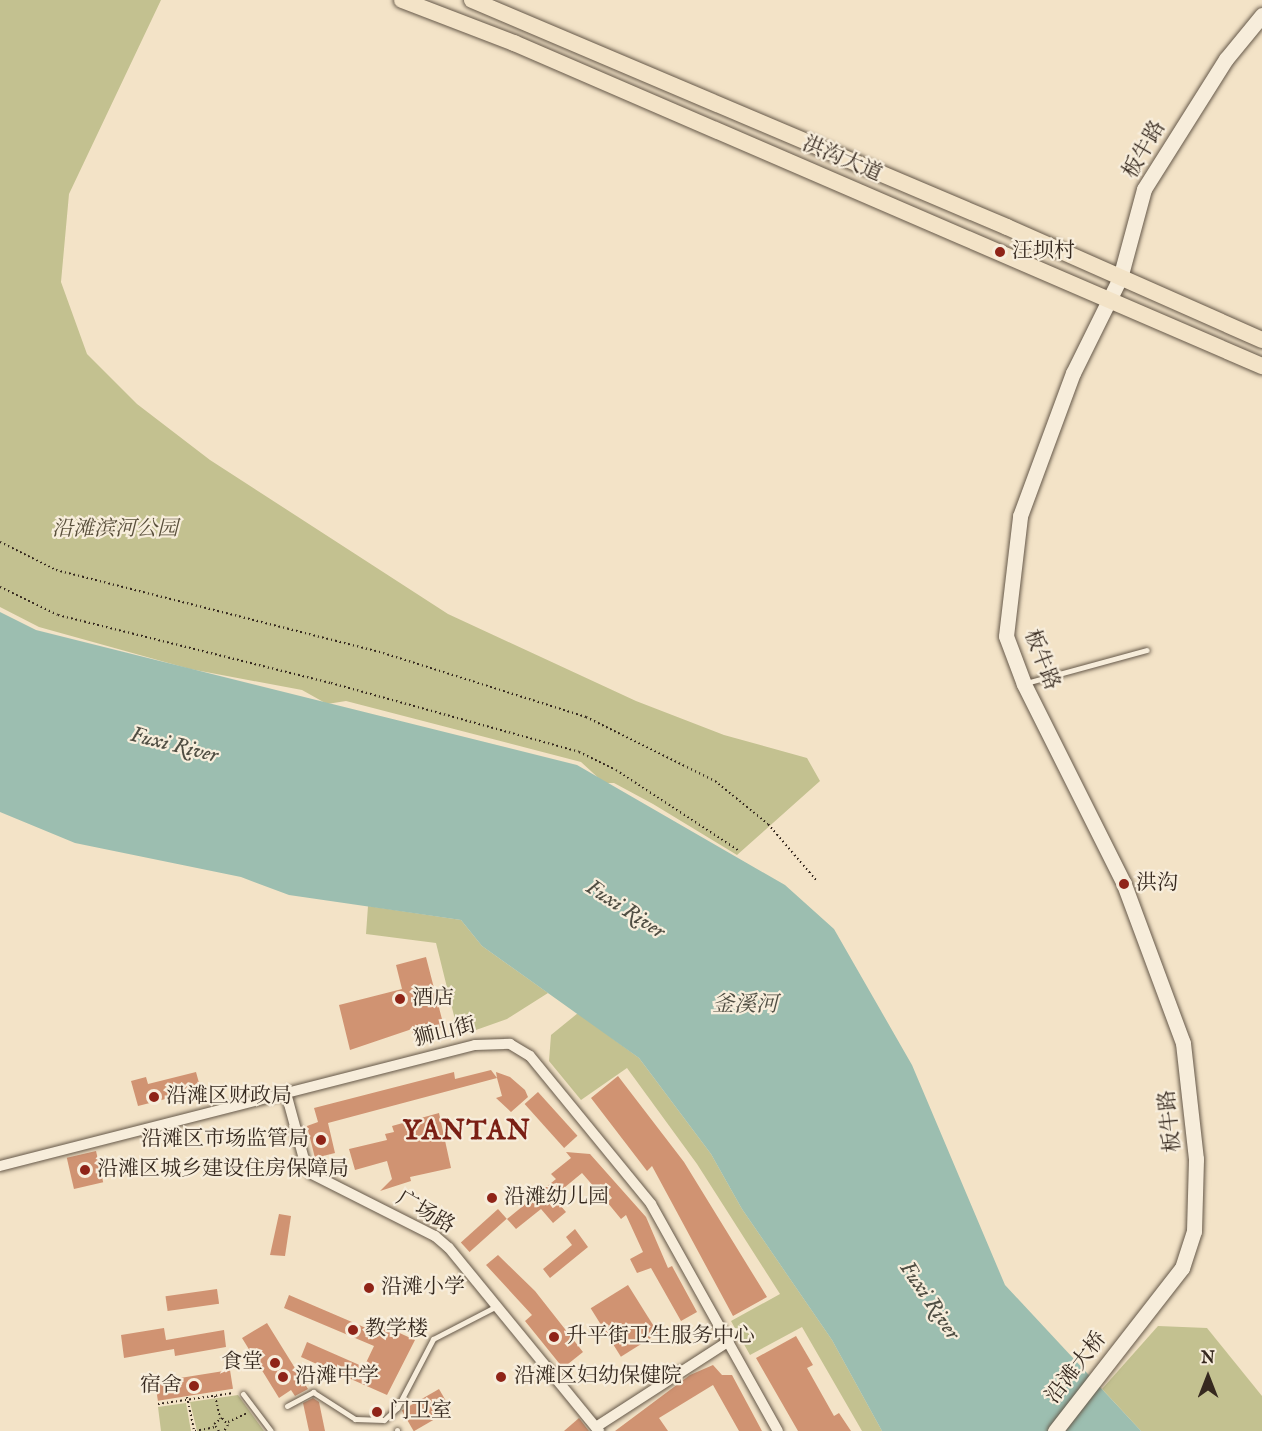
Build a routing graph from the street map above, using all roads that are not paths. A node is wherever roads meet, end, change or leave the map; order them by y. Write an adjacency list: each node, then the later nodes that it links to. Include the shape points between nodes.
1 (402, 0): 5 (main road, 洪沟大道, via 514,43)
2 (472, 0): 4 (main road, 洪沟大道)
3 (1262, 15): 4 (main road, 板牛路, via 1226,58 1144,189)
4 (1120, 278): 5 (main road, 板牛路); 6 (main road, 洪沟大道)
5 (1108, 300): 7 (main road, 洪沟大道); 9 (main road, 板牛路, via 1073,373 1020,516 1006,636)
6 (1262, 339)
7 (1262, 366)
8 (1147, 651): 9 (lane)
9 (1024, 684): 13 (main road, 板牛路, via 1124,884 1183,1043 1196,1159 1194,1231 1182,1268)
10 (286, 1093): 11 (street, 狮山街); 12 (street, 广场路, via 305,1163 312,1174 435,1236); 14 (street, 狮山街, via 489,1042 521,1049 651,1204)
11 (0, 1166)
12 (497, 1306): 16 (lane, via 433,1339 396,1408 384,1420 355,1419 313,1392); 17 (street, 广场路)
13 (1133, 1330): 20 (main road, 沿滩大桥)
14 (729, 1341): 17 (street); 19 (street, 狮山街)
15 (243, 1394): 18 (lane)
16 (287, 1406)
17 (597, 1429)
18 (271, 1431)
19 (778, 1431)
20 (1055, 1431)

